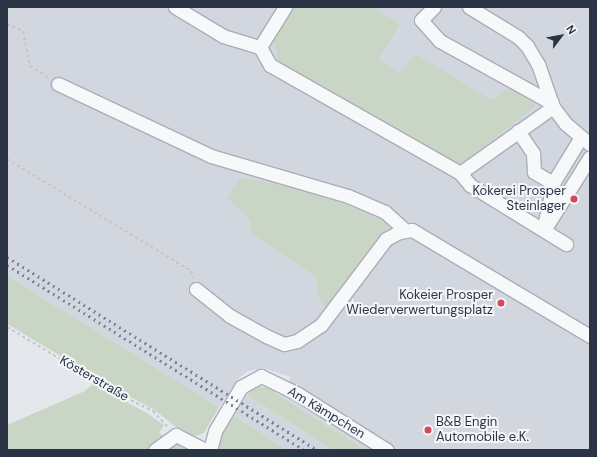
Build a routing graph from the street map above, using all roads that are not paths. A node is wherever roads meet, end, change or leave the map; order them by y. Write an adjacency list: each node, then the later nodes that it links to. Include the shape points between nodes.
1 (175, 7): 5 (street, via 223,36)
2 (434, 7): 7 (street, via 421,20 440,41)
3 (469, 7): 7 (street, via 518,37 527,46 538,64)
4 (279, 9): 5 (street)
5 (260, 48): 11 (street, via 270,65)
6 (58, 84): 14 (street, via 211,156 348,196 385,212)
7 (552, 105): 8 (street); 9 (street, via 566,124)
8 (518, 131): 11 (street); 12 (street, via 533,153 534,172)
9 (586, 140): 12 (street)
10 (590, 157): 13 (street)
11 (460, 172): 13 (street, via 470,185)
12 (553, 183): 13 (street)
13 (544, 230): 15 (street)
14 (406, 231): 16 (street, via 386,238 321,325 297,341 284,344 266,336 230,316); 17 (street, via 423,235)
15 (566, 244)
16 (196, 290)
17 (590, 336)
18 (155, 450): 19 (street, via 176,435)
19 (205, 450)
20 (210, 450): 21 (street, Am Kämpchen, via 215,430 241,387 256,377 266,377 298,394)
21 (387, 450)

